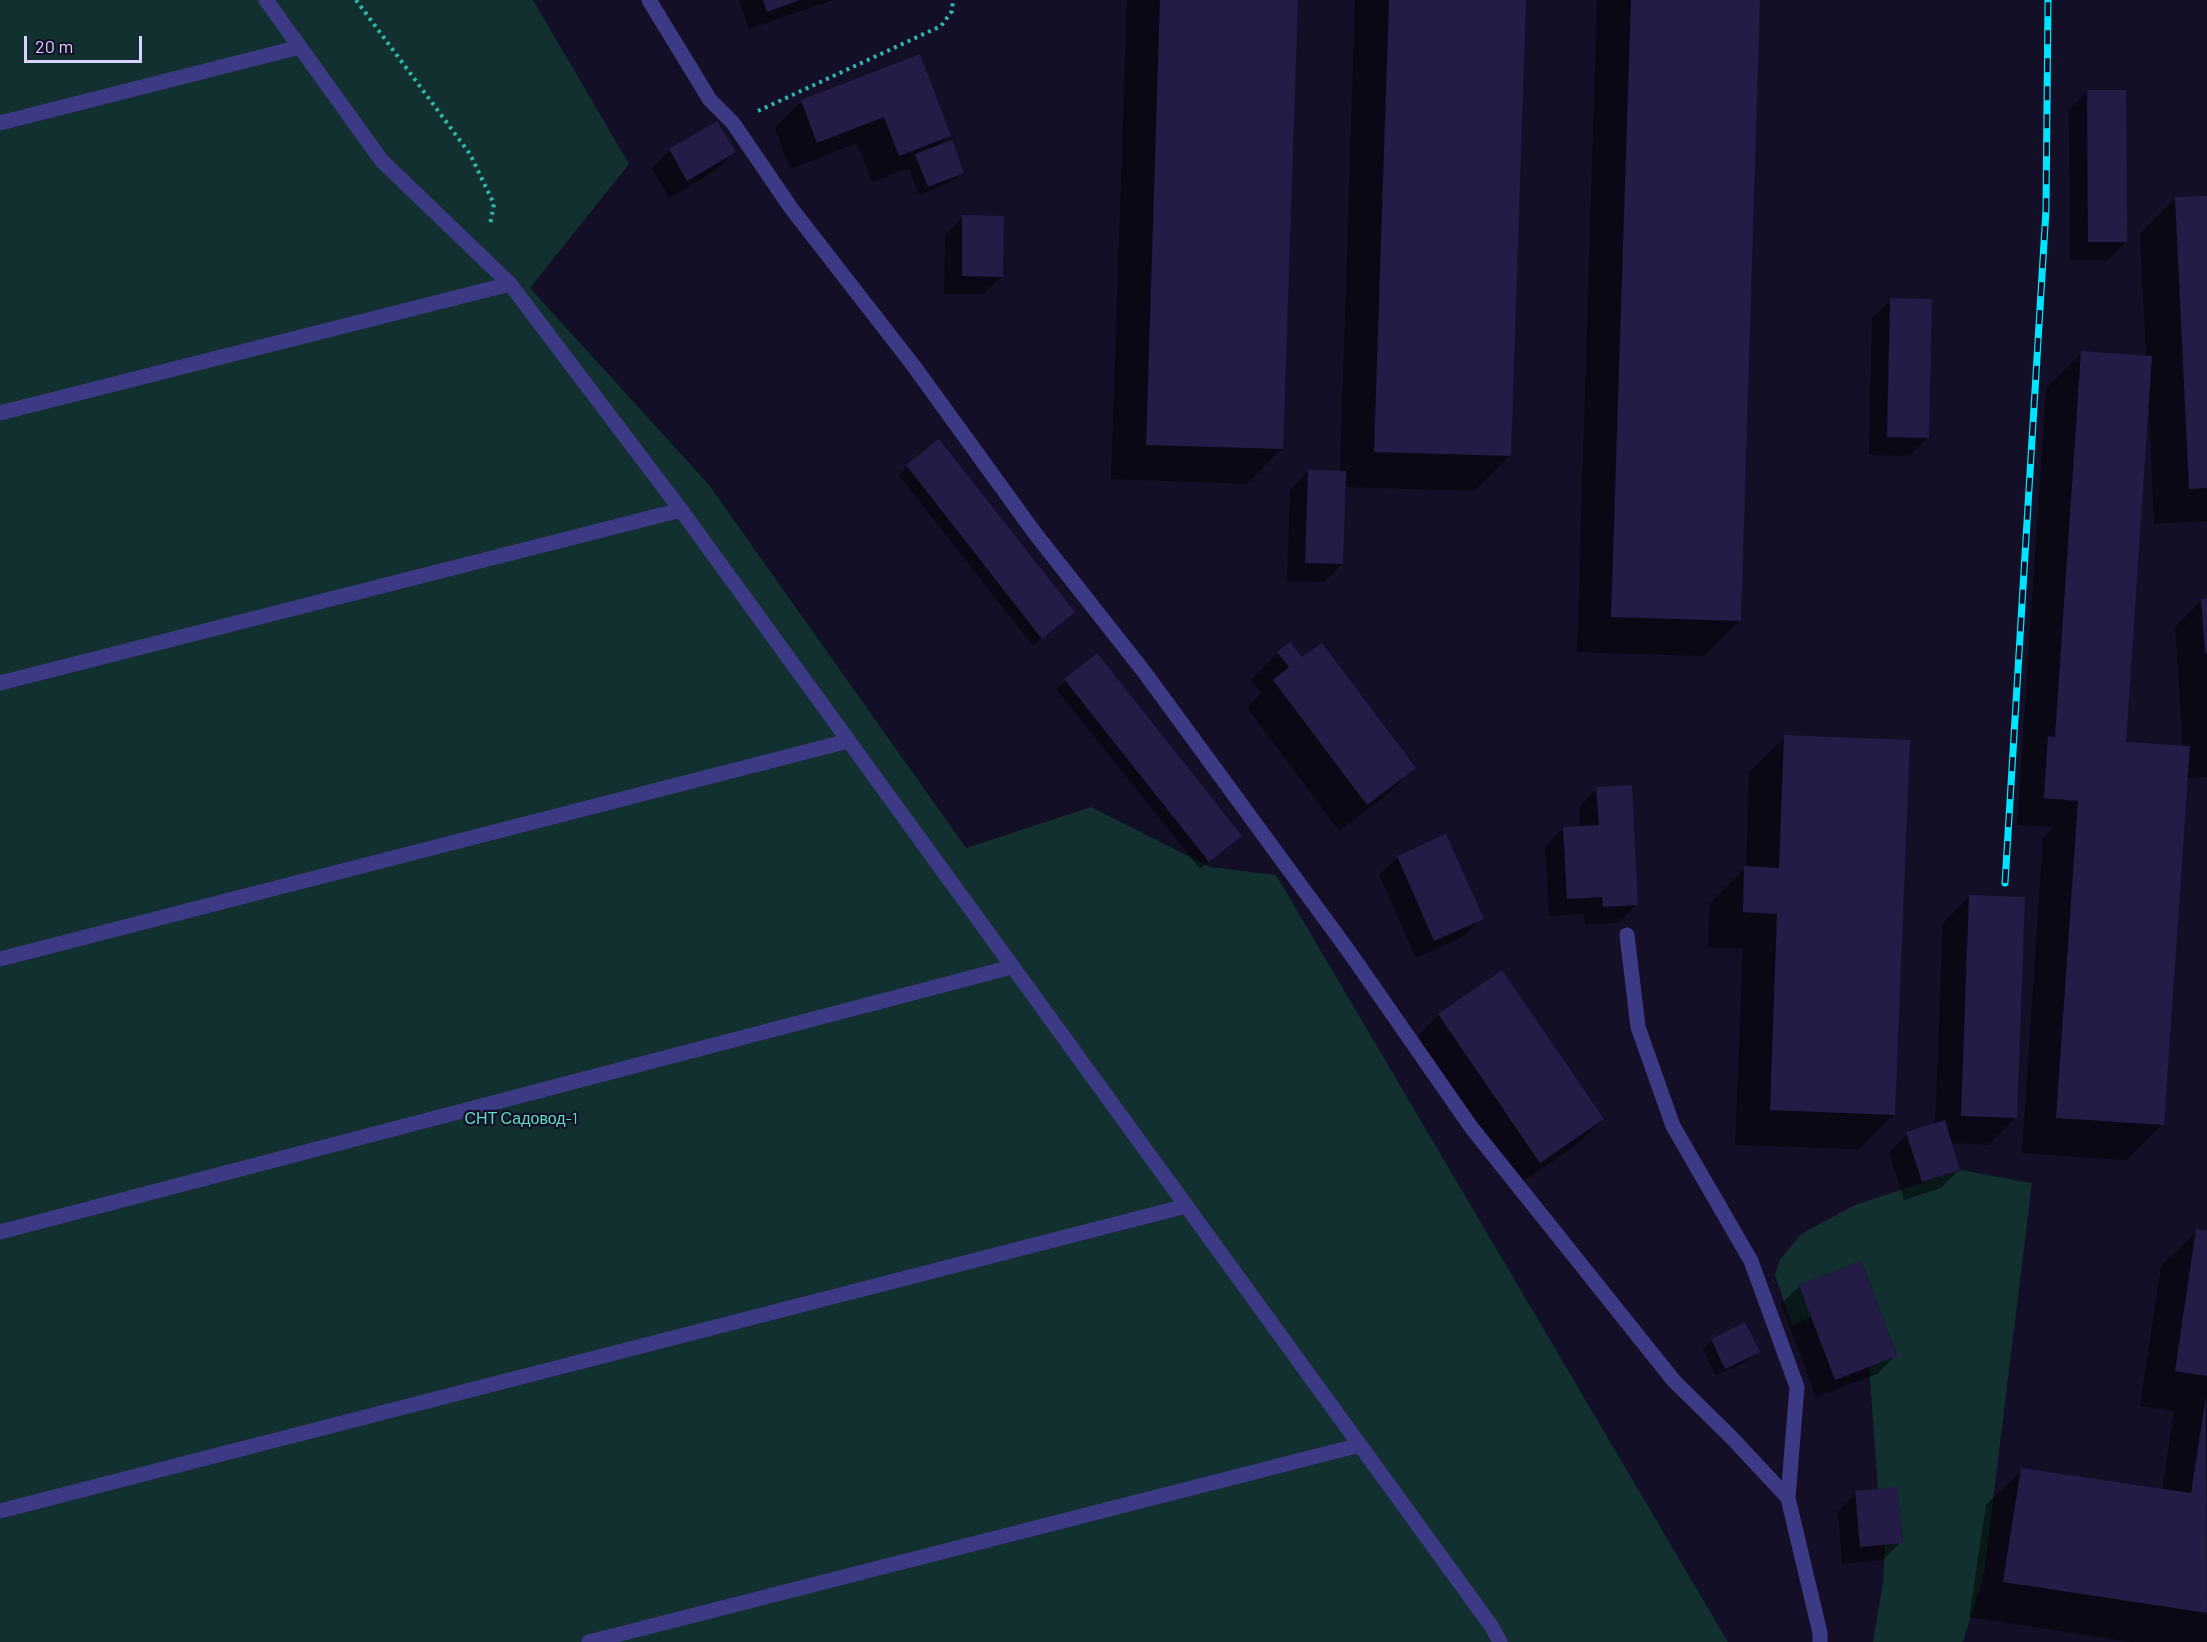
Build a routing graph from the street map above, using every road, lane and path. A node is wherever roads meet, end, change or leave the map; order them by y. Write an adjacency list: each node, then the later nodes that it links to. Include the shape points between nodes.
1 (266, 0): 5 (street)
2 (356, 0): 8 (path, via 470,154 494,204 489,232)
3 (649, 0): 7 (street, via 710,100)
4 (953, 0): 7 (path, via 952,10 941,26)
5 (300, 47): 6 (street); 8 (street, via 381,161)
6 (0, 123)
7 (733, 123): 20 (street, via 791,208 1270,842 1471,1127 1674,1381)
8 (477, 252): 9 (street)
9 (510, 284): 10 (street); 11 (street)
10 (0, 413)
11 (681, 510): 12 (street); 13 (street)
12 (0, 683)
13 (848, 741): 15 (street); 16 (street)
14 (1627, 935): 20 (street, via 1638,1027 1673,1126 1751,1261 1797,1387)
15 (0, 959)
16 (1012, 967): 17 (street); 18 (street)
17 (1186, 1206): 19 (street); 21 (street)
18 (0, 1232)
19 (1360, 1445): 22 (street); 23 (street)
20 (1788, 1498): 24 (street)
21 (0, 1511)
22 (589, 1642)
23 (1500, 1642)
24 (1820, 1642)

